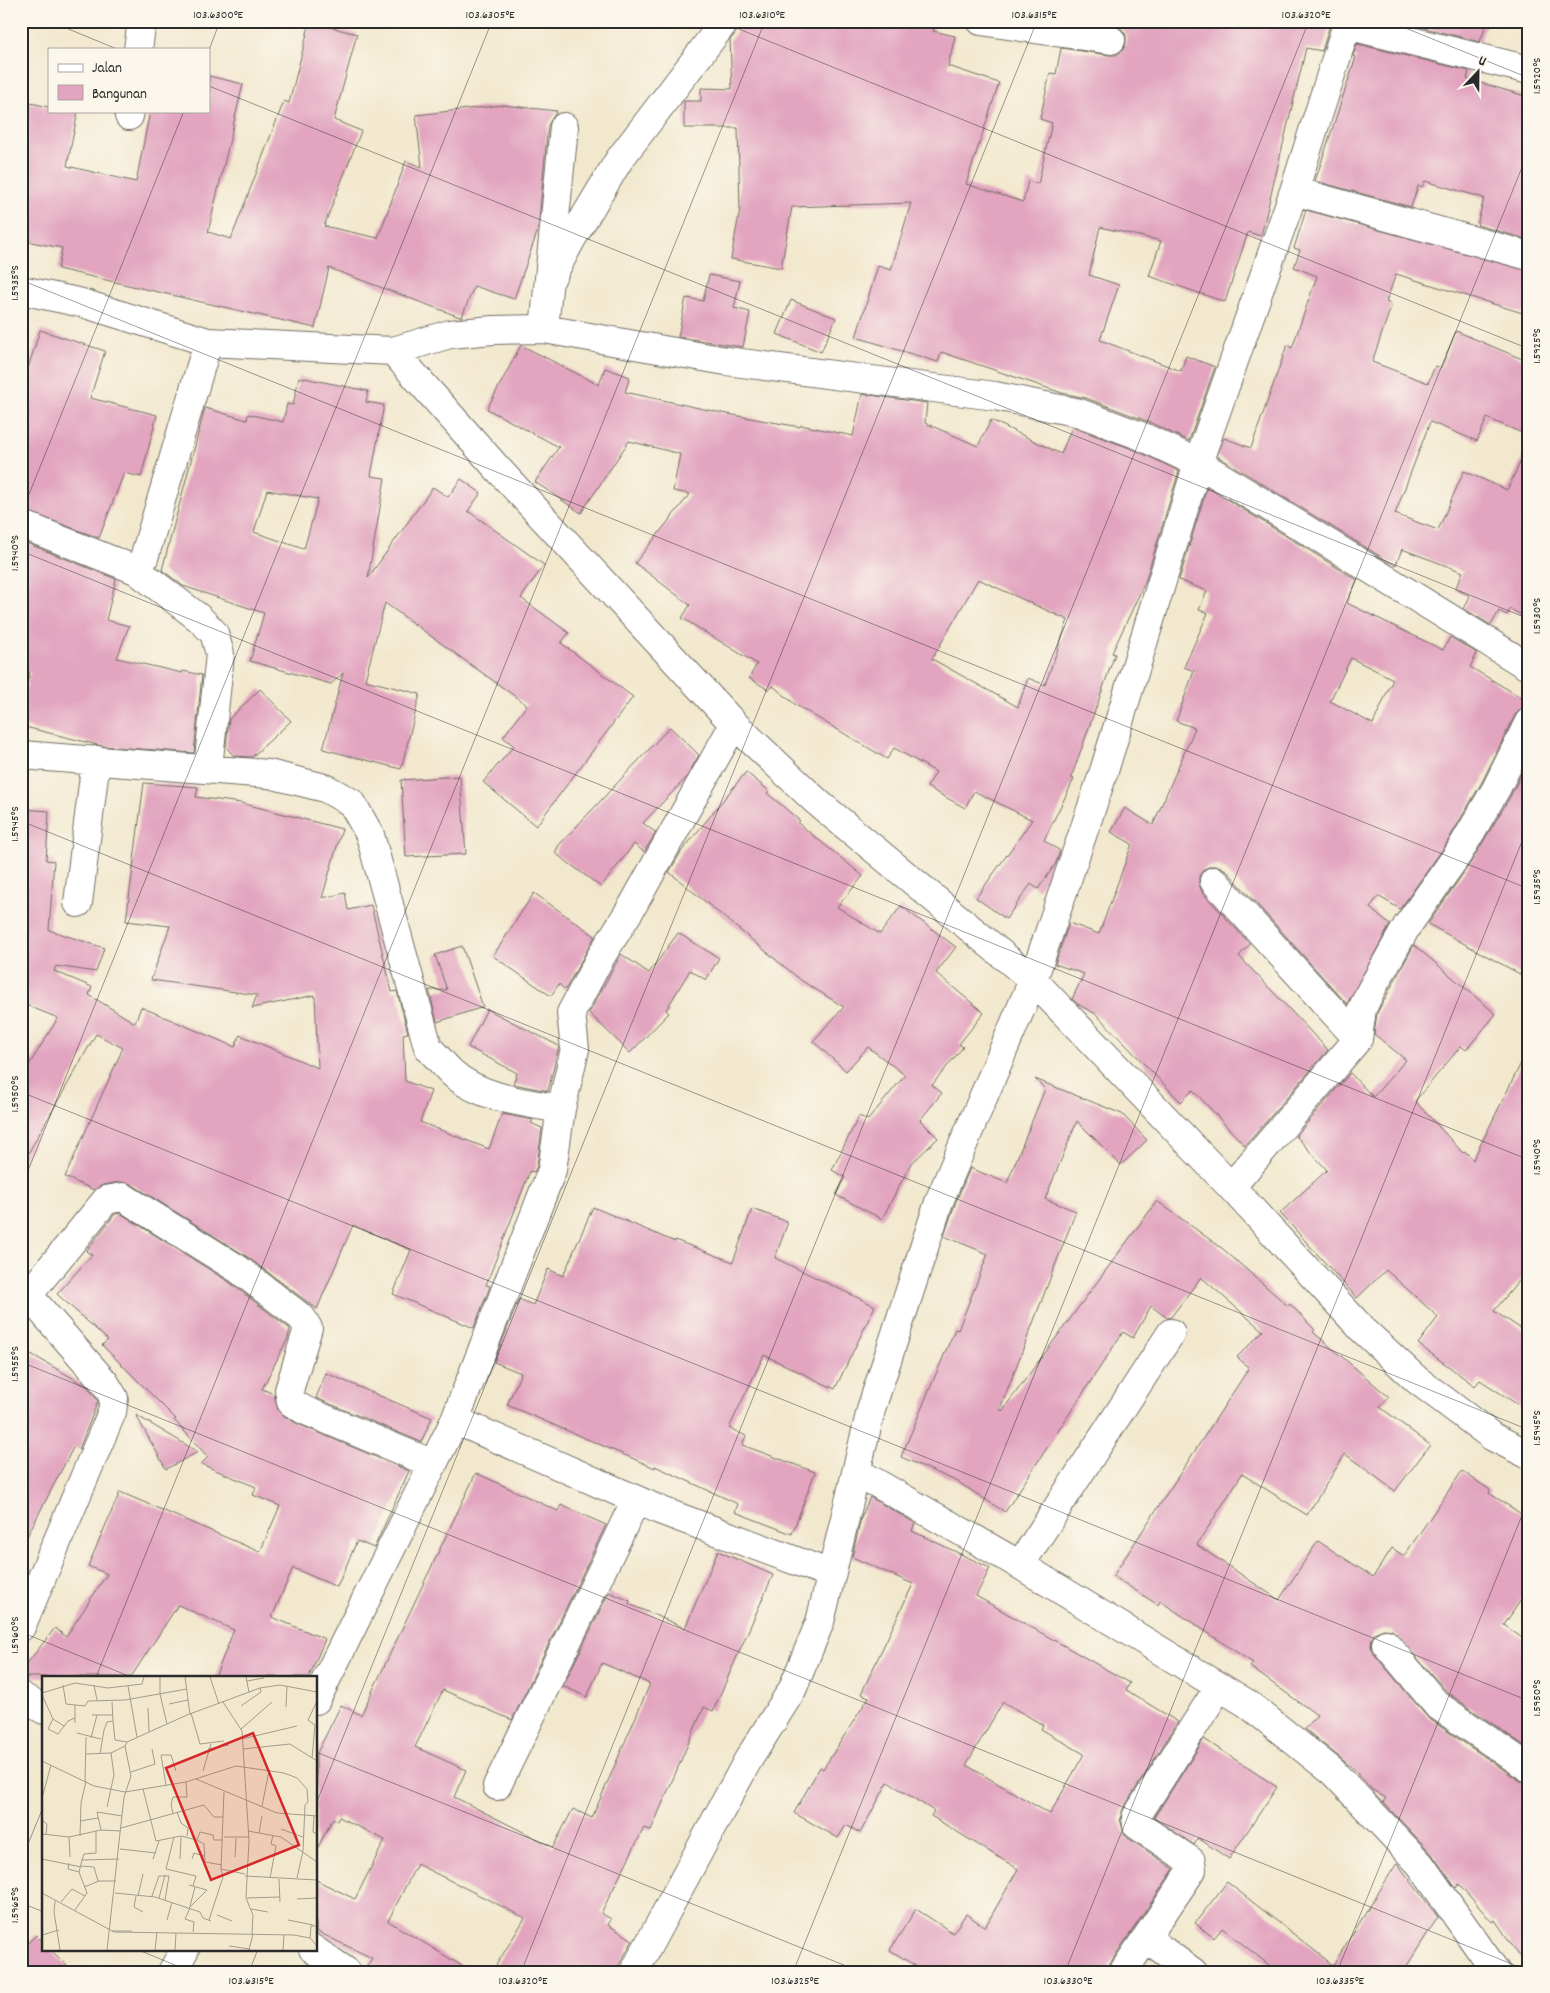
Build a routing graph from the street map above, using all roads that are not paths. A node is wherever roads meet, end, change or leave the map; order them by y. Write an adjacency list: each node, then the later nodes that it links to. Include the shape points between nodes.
1 (142, 21): 6 (street)
2 (725, 21): 11 (street, via 619,160)
3 (981, 21): 5 (street)
4 (1347, 23): 7 (street); 9 (street)
5 (1111, 40)
6 (138, 48)
7 (1529, 70)
8 (564, 128): 11 (street)
9 (1294, 191): 10 (street); 16 (street)
10 (1529, 256)
11 (549, 282): 13 (street)
12 (21, 290): 14 (street, via 82,303)
13 (544, 329): 15 (street, via 450,334); 16 (street, via 726,361 995,396 1080,413 1141,436)
14 (208, 342): 15 (street); 18 (street, via 144,558)
15 (393, 352): 21 (street)
16 (1198, 463): 19 (street); 27 (street, via 1104,771)
17 (21, 524): 18 (street)
18 (136, 570): 24 (street, via 214,633 220,654)
19 (1529, 667)
20 (1529, 722): 28 (street, via 1496,789 1458,854 1407,926 1371,990 1362,1009)
21 (734, 724): 27 (street, via 817,802); 29 (street, via 571,1013 575,1049)
22 (21, 755): 23 (street)
23 (96, 760): 24 (street); 26 (street)
24 (208, 768): 29 (street, via 278,776 325,788 352,803 370,835 428,1047 453,1074 476,1088)
25 (1214, 880): 28 (street)
26 (78, 903)
27 (1034, 980): 30 (street); 36 (street, via 940,1199 872,1406)
28 (1358, 1039): 30 (street)
29 (562, 1109): 33 (street, via 552,1170)
30 (1231, 1187): 34 (street, via 1356,1322 1417,1380 1493,1437)
31 (25, 1290): 35 (street, via 106,1200 123,1196 238,1269 302,1318 308,1328 289,1390 291,1402); 40 (street, via 114,1398 112,1412)
32 (1171, 1333): 38 (street)
33 (455, 1420): 35 (street); 37 (street)
34 (1529, 1455)
35 (433, 1464): 45 (street)
36 (857, 1472): 38 (street); 39 (street)
37 (636, 1500): 39 (street); 48 (street)
38 (1020, 1565): 43 (street)
39 (831, 1574): 54 (street, via 820,1622 792,1690 748,1760)
40 (28, 1589): 41 (street)
41 (21, 1627)
42 (1386, 1644): 47 (street, via 1437,1705)
43 (1219, 1687): 49 (street, via 1136,1817 1137,1825 1191,1860 1192,1870); 57 (street, via 1248,1704 1333,1772 1420,1864)
44 (21, 1696): 46 (street)
45 (318, 1696)
46 (42, 1709)
47 (1529, 1768)
48 (497, 1786)
49 (1146, 1938): 55 (street); 56 (street)
50 (184, 1950): 52 (street)
51 (314, 1950): 53 (street)
52 (172, 1972)
53 (347, 1972)
54 (634, 1972)
55 (1123, 1972)
56 (1193, 1972)
57 (1496, 1972)

